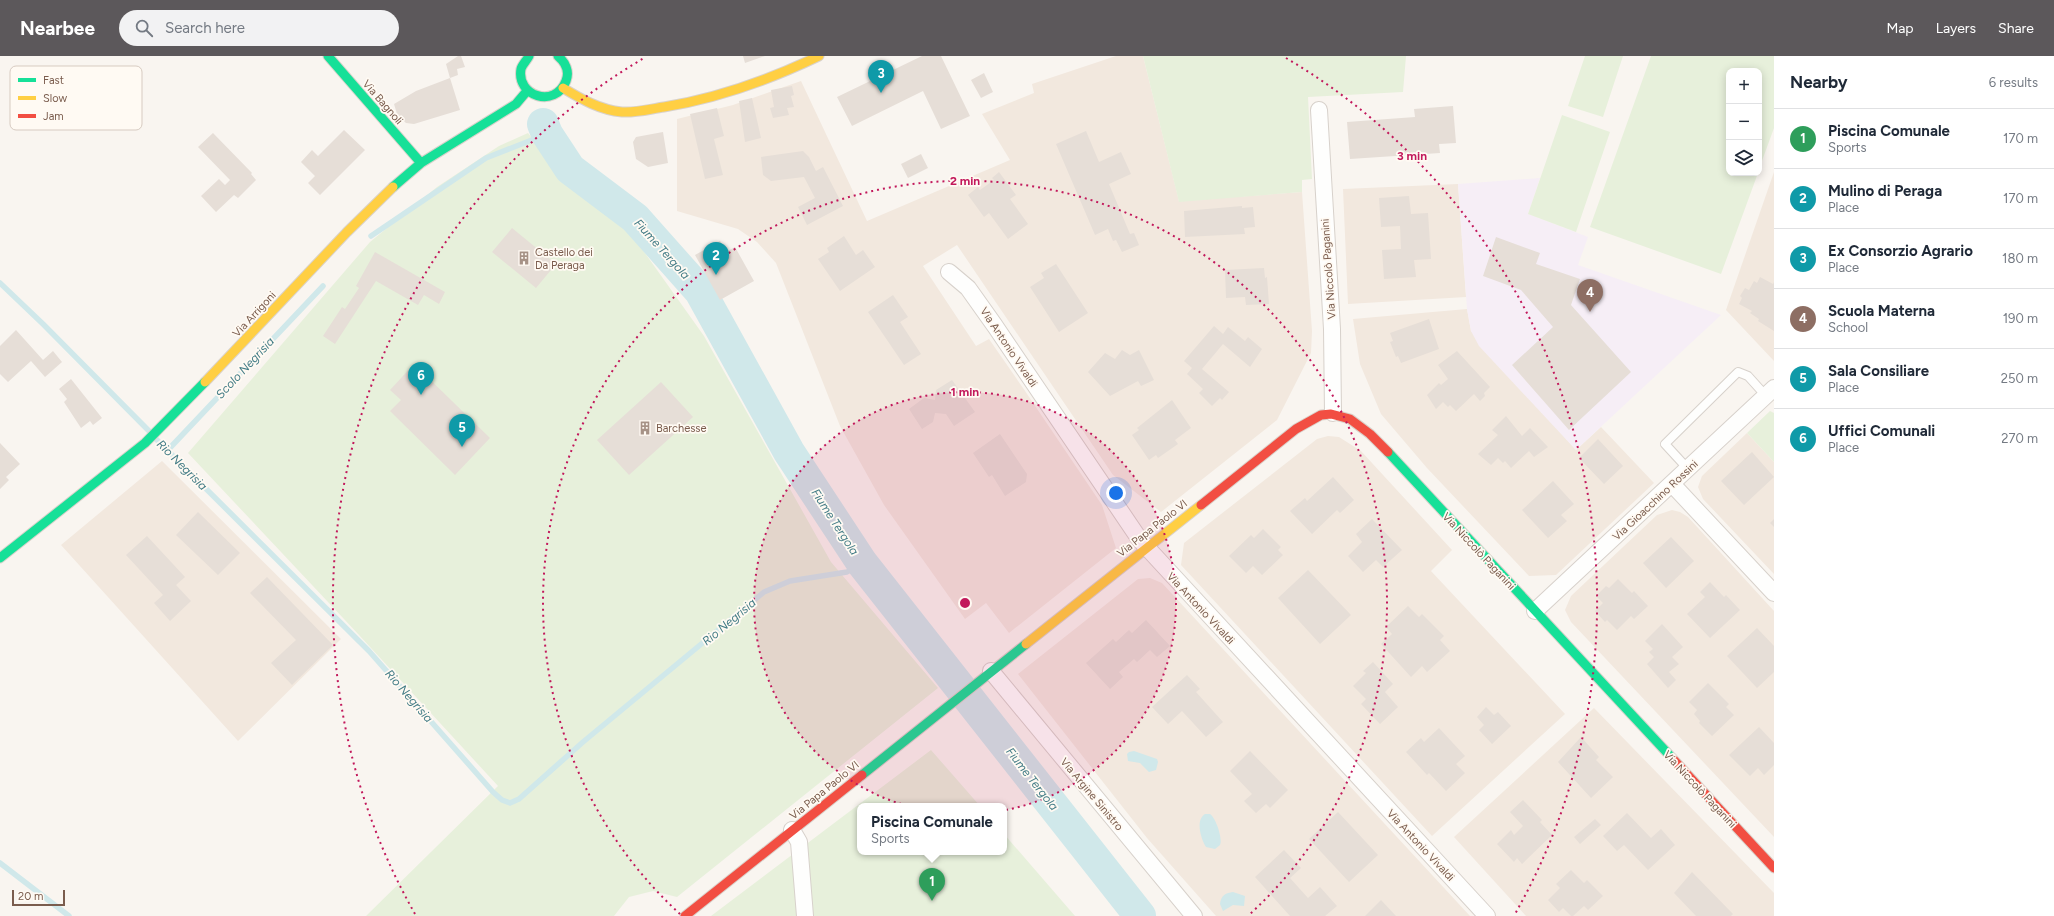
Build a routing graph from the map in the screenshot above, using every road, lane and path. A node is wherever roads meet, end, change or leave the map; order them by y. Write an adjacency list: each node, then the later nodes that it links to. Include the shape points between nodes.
1 (328, 56): 8 (street, Via Bagnoli)
2 (529, 56): 6 (street, via 521,68 522,83)
3 (558, 56): 5 (street, via 563,60 567,74)
4 (819, 56): 5 (street, via 735,92 701,102 652,109 622,112 600,107)
5 (563, 88): 6 (street, via 556,94 543,98)
6 (527, 91): 8 (street, Via Arrigoni, via 516,104)
7 (1319, 110): 11 (street, Via Niccolò Paganini, via 1332,329)
8 (421, 163): 15 (street, Via Arrigoni, via 347,232 145,443)
9 (949, 272): 14 (street, Via Antonio Vivaldi, via 968,288 991,320)
10 (1770, 392): 12 (street, Via Gioacchino Rossini); 12 (lane, via 1738,372 1665,444)
11 (1333, 413): 14 (street, Via Papa Paolo VI, via 1308,420); 17 (street, Via Niccolò Paganini, via 1356,422 1368,431)
12 (1688, 469): 13 (street, Via Gioacchino Rossini)
13 (1672, 484): 16 (street); 17 (street, Via Gioacchino Rossini)
14 (1146, 548): 18 (street, Via Papa Paolo VI); 24 (street, Via Antonio Vivaldi)
15 (0, 558)
16 (1774, 593)
17 (1535, 611): 20 (street, Via Niccolò Paganini)
18 (991, 671): 19 (street, Via Papa Paolo VI); 23 (street, Via Argine Sinistro)
19 (792, 830): 21 (street, Via Papa Paolo VI); 22 (street, via 799,842)
20 (1774, 868)
21 (685, 916)
22 (805, 916)
23 (1194, 916)
24 (1487, 916)

